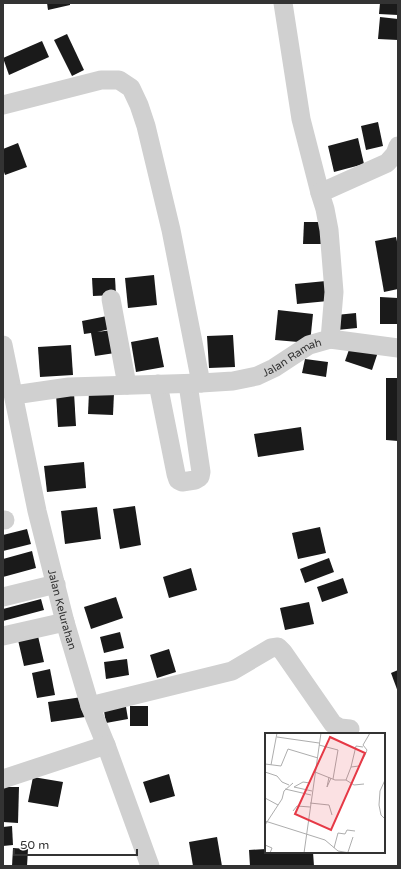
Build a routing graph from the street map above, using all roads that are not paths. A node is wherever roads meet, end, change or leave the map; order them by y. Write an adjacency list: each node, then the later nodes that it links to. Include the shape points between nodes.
1 (283, 3): 4 (street, Jalan Ramah, via 301,119)
2 (3, 105): 9 (street, via 101,80 118,80 130,88 146,126 171,230)
3 (398, 146): 4 (street, via 395,154 386,163)
4 (320, 193): 6 (street, Jalan Ramah, via 329,230 334,292)
5 (111, 299): 11 (street)
6 (330, 339): 8 (street); 9 (street, Jalan Ramah, via 309,345 257,376 233,381)
7 (3, 346): 12 (street, Jalan Kelurahan)
8 (398, 348)
9 (194, 383): 10 (street, Jalan Ramah); 10 (street, via 201,472 200,477 195,480 182,482 176,474)
10 (158, 384): 11 (street, Jalan Ramah)
11 (127, 385): 12 (street, Jalan Ramah, via 69,387)
12 (14, 395): 13 (street, Jalan Kelurahan, via 39,519)
13 (56, 584): 14 (street); 15 (street, Jalan Kelurahan)
14 (3, 597)
15 (65, 622): 16 (street); 17 (street, Jalan Kelurahan)
16 (3, 636)
17 (90, 706): 18 (street, via 232,671 271,648 278,647 334,724 340,728); 19 (street, Jalan Kelurahan)
18 (350, 729)
19 (106, 745): 20 (street); 21 (street, Jalan Kelurahan)
20 (3, 779)
21 (150, 866)

